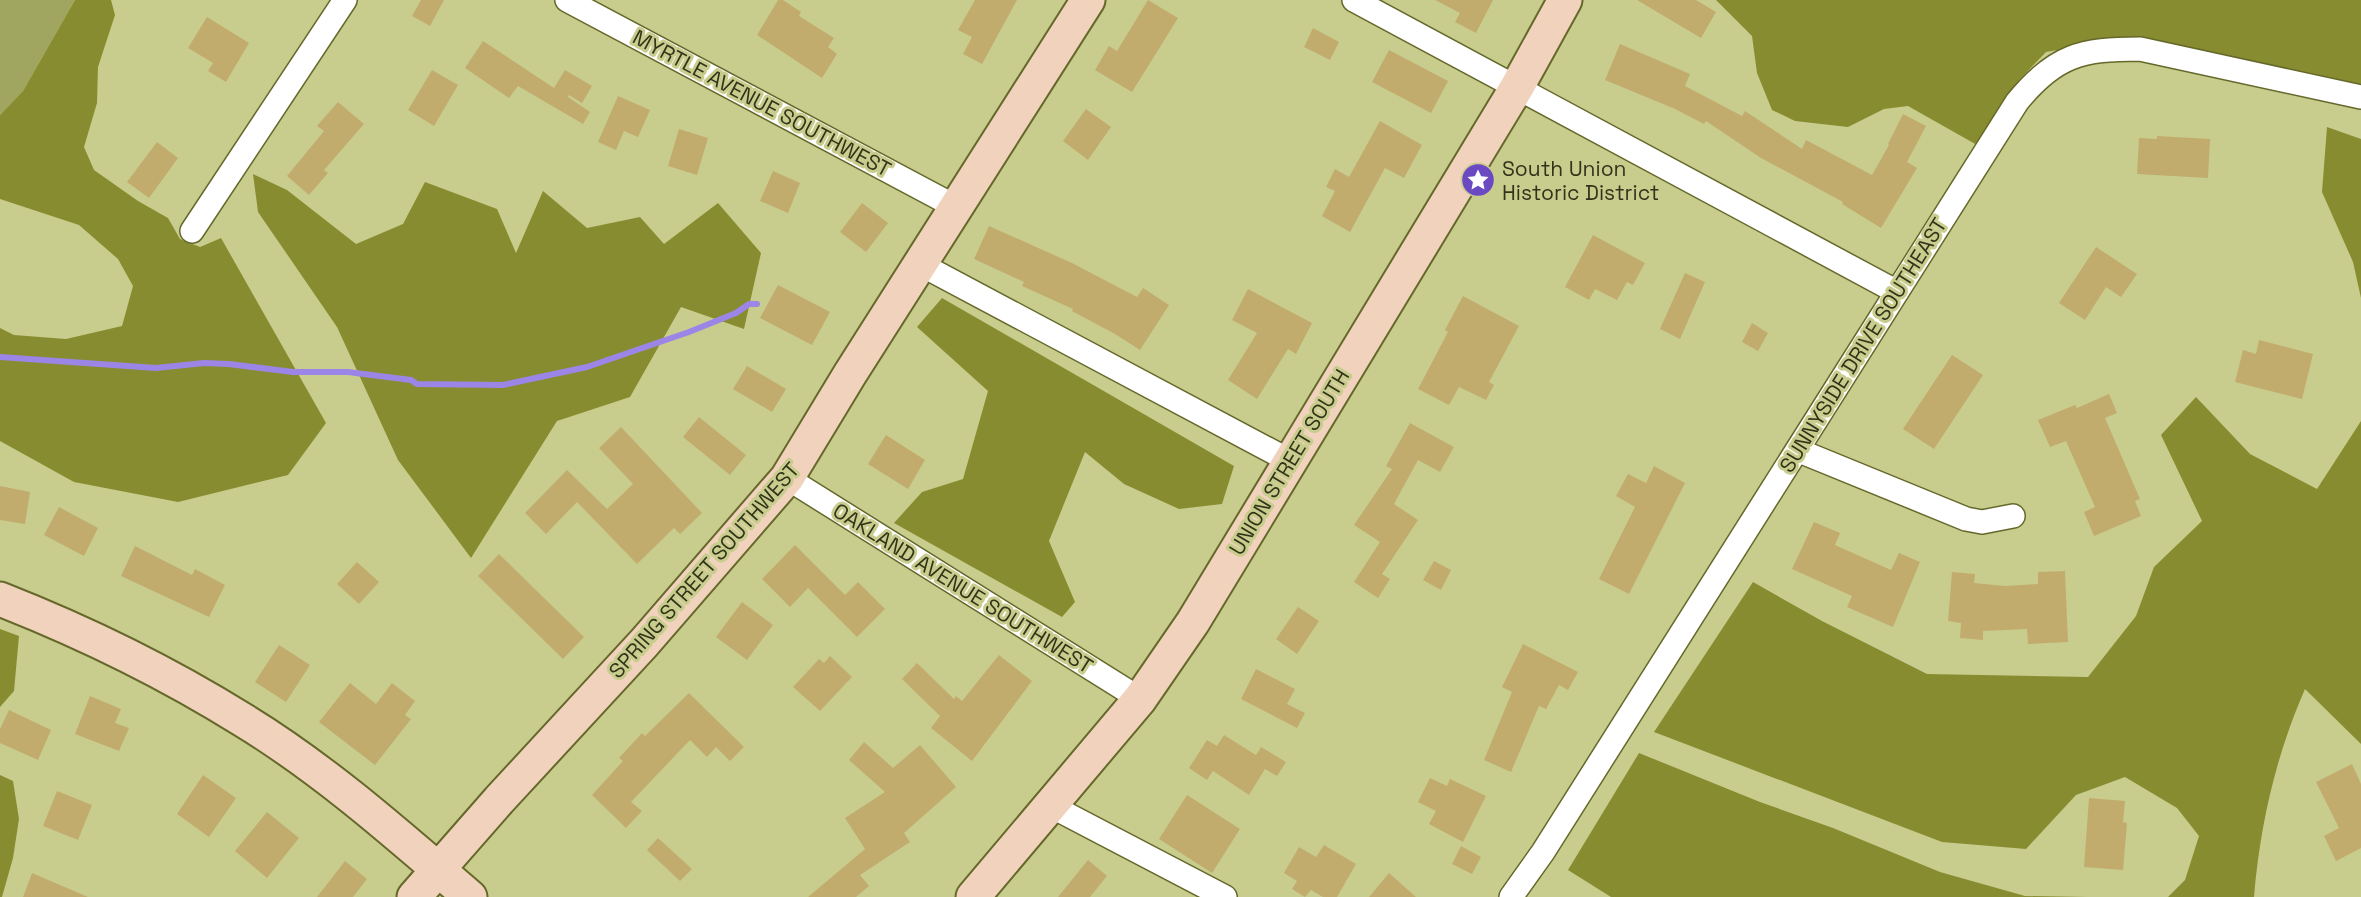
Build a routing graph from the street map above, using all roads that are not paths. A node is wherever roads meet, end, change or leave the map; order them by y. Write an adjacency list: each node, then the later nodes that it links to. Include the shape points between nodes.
1 (345, 0): 9 (street)
2 (568, 0): 8 (street, MYRTLE AVENUE SOUTHWEST)
3 (1088, 0): 8 (street, SPRING STREET SOUTHWEST)
4 (1354, 0): 6 (street)
5 (1565, 0): 6 (street, UNION STREET SOUTH)
6 (1517, 88): 11 (street); 13 (street, UNION STREET SOUTH)
7 (2361, 97): 11 (street, SUNNYSIDE DRIVE SOUTHEAST, via 2140,49 2103,49 2073,56 2046,70 2017,102)
8 (956, 207): 10 (street, SPRING STREET SOUTHWEST)
9 (192, 231)
10 (920, 264): 13 (street); 14 (street, SPRING STREET SOUTHWEST)
11 (1897, 292): 12 (street, SUNNYSIDE DRIVE SOUTHEAST)
12 (1797, 450): 15 (street, via 1966,519 1982,522); 24 (street, SUNNYSIDE DRIVE SOUTHEAST)
13 (1290, 461): 17 (street, UNION STREET SOUTH, via 1193,622)
14 (787, 478): 17 (street, OAKLAND AVENUE SOUTHWEST); 19 (street, SPRING STREET SOUTHWEST)
15 (2013, 516)
16 (0, 599): 19 (street, via 139,660 244,721 342,789)
17 (1140, 699): 18 (street, UNION STREET SOUTH)
18 (1051, 806): 22 (street, UNION STREET SOUTH); 23 (street)
19 (438, 870): 20 (street, SPRING STREET SOUTHWEST); 21 (street)
20 (414, 897)
21 (470, 897)
22 (973, 897)
23 (1225, 897)
24 (1511, 897)

